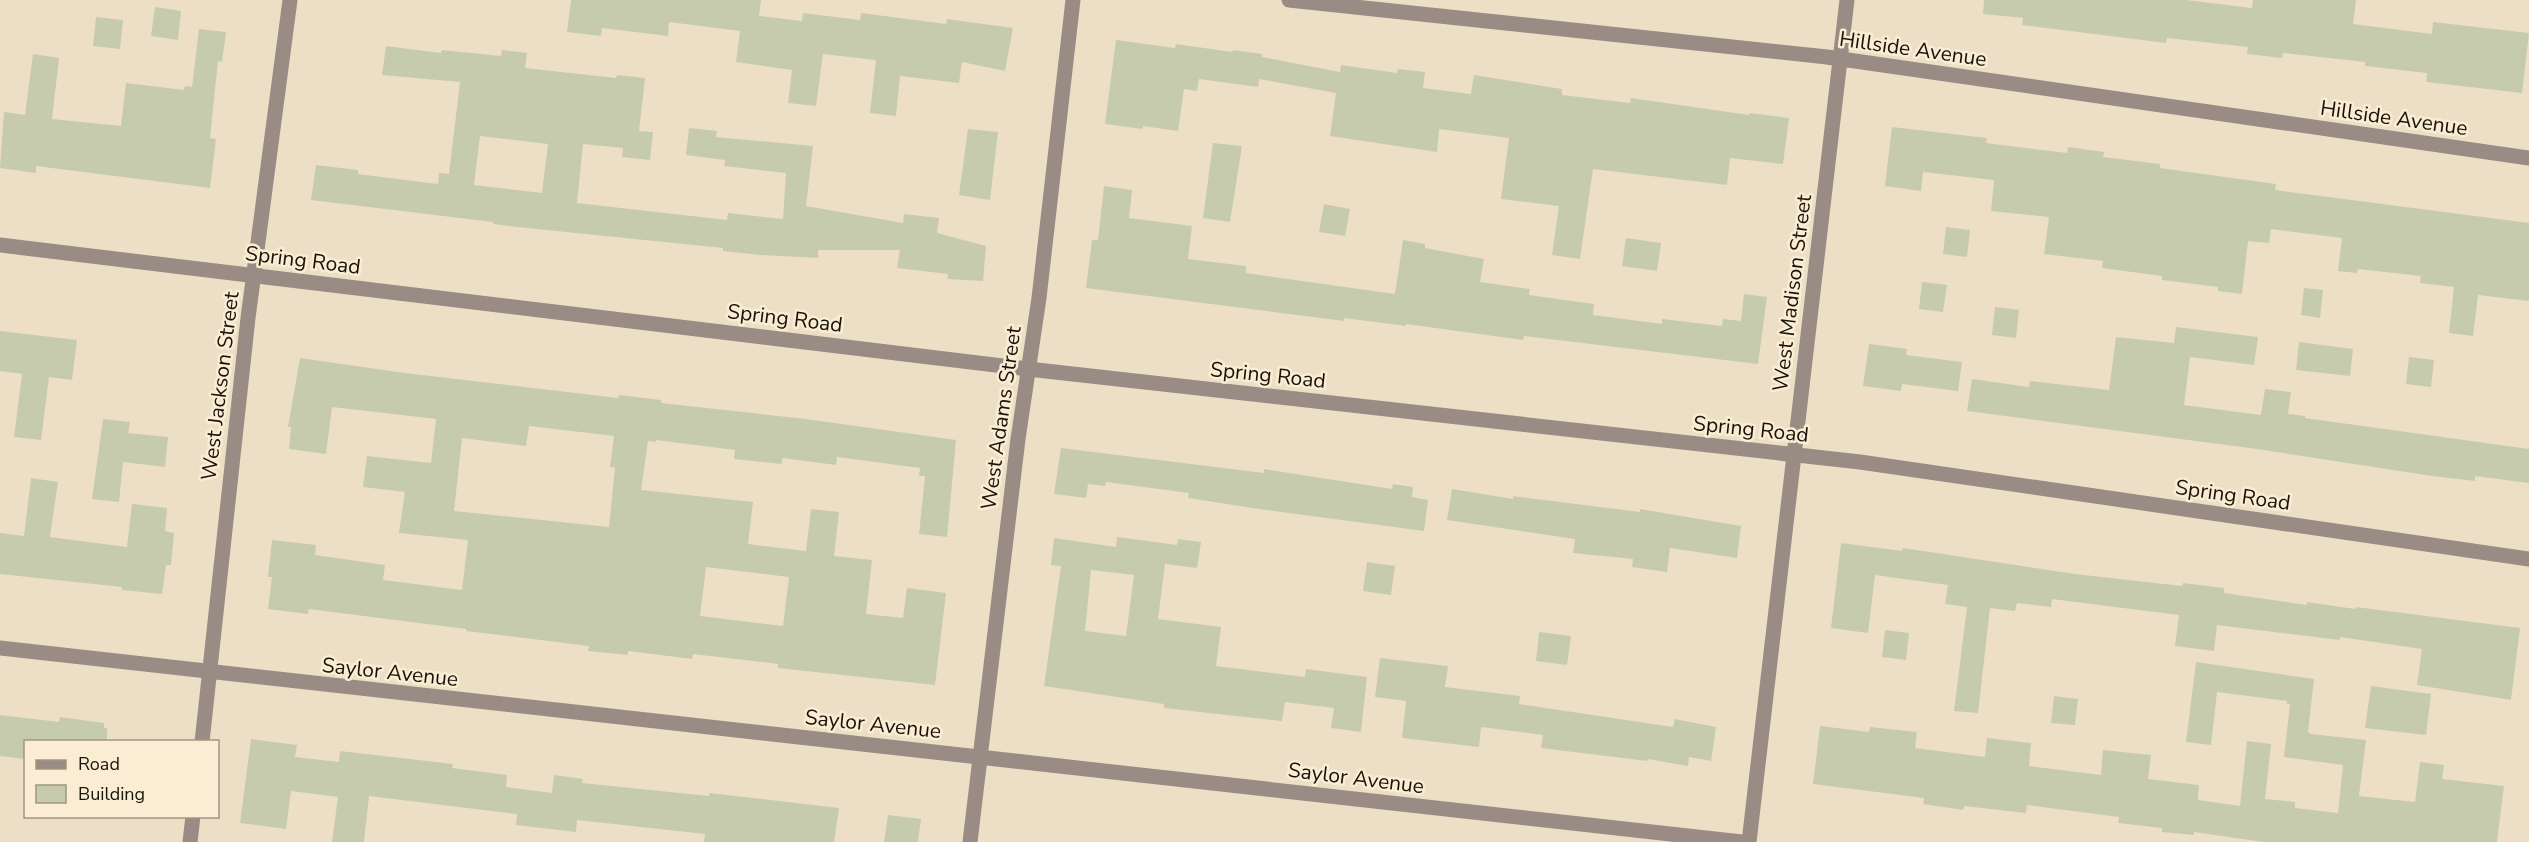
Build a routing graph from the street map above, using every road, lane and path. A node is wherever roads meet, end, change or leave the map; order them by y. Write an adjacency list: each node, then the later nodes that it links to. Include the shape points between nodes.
1 (290, 0): 8 (street, West Jackson Street)
2 (1073, 0): 9 (street, West Adams Street)
3 (1289, 0): 5 (street, Hillside Avenue)
4 (1847, 0): 5 (street, West Madison Street)
5 (1840, 59): 6 (street, Hillside Avenue); 10 (street, West Madison Street)
6 (2529, 158)
7 (0, 245): 8 (street, Spring Road)
8 (254, 275): 9 (street, Spring Road); 13 (street, West Jackson Street)
9 (1028, 369): 10 (street, Spring Road); 15 (street, West Adams Street)
10 (1794, 456): 11 (street, Spring Road, via 1860,462); 20 (street, West Madison Street)
11 (2529, 559)
12 (0, 648): 13 (street, Saylor Avenue)
13 (210, 673): 14 (street, West Jackson Street); 15 (street, Saylor Avenue)
14 (202, 740)
15 (980, 757): 18 (street, West Adams Street); 19 (street, Saylor Avenue)
16 (193, 818): 17 (street)
17 (190, 842)
18 (970, 842)
19 (1742, 842)
20 (1749, 842)

